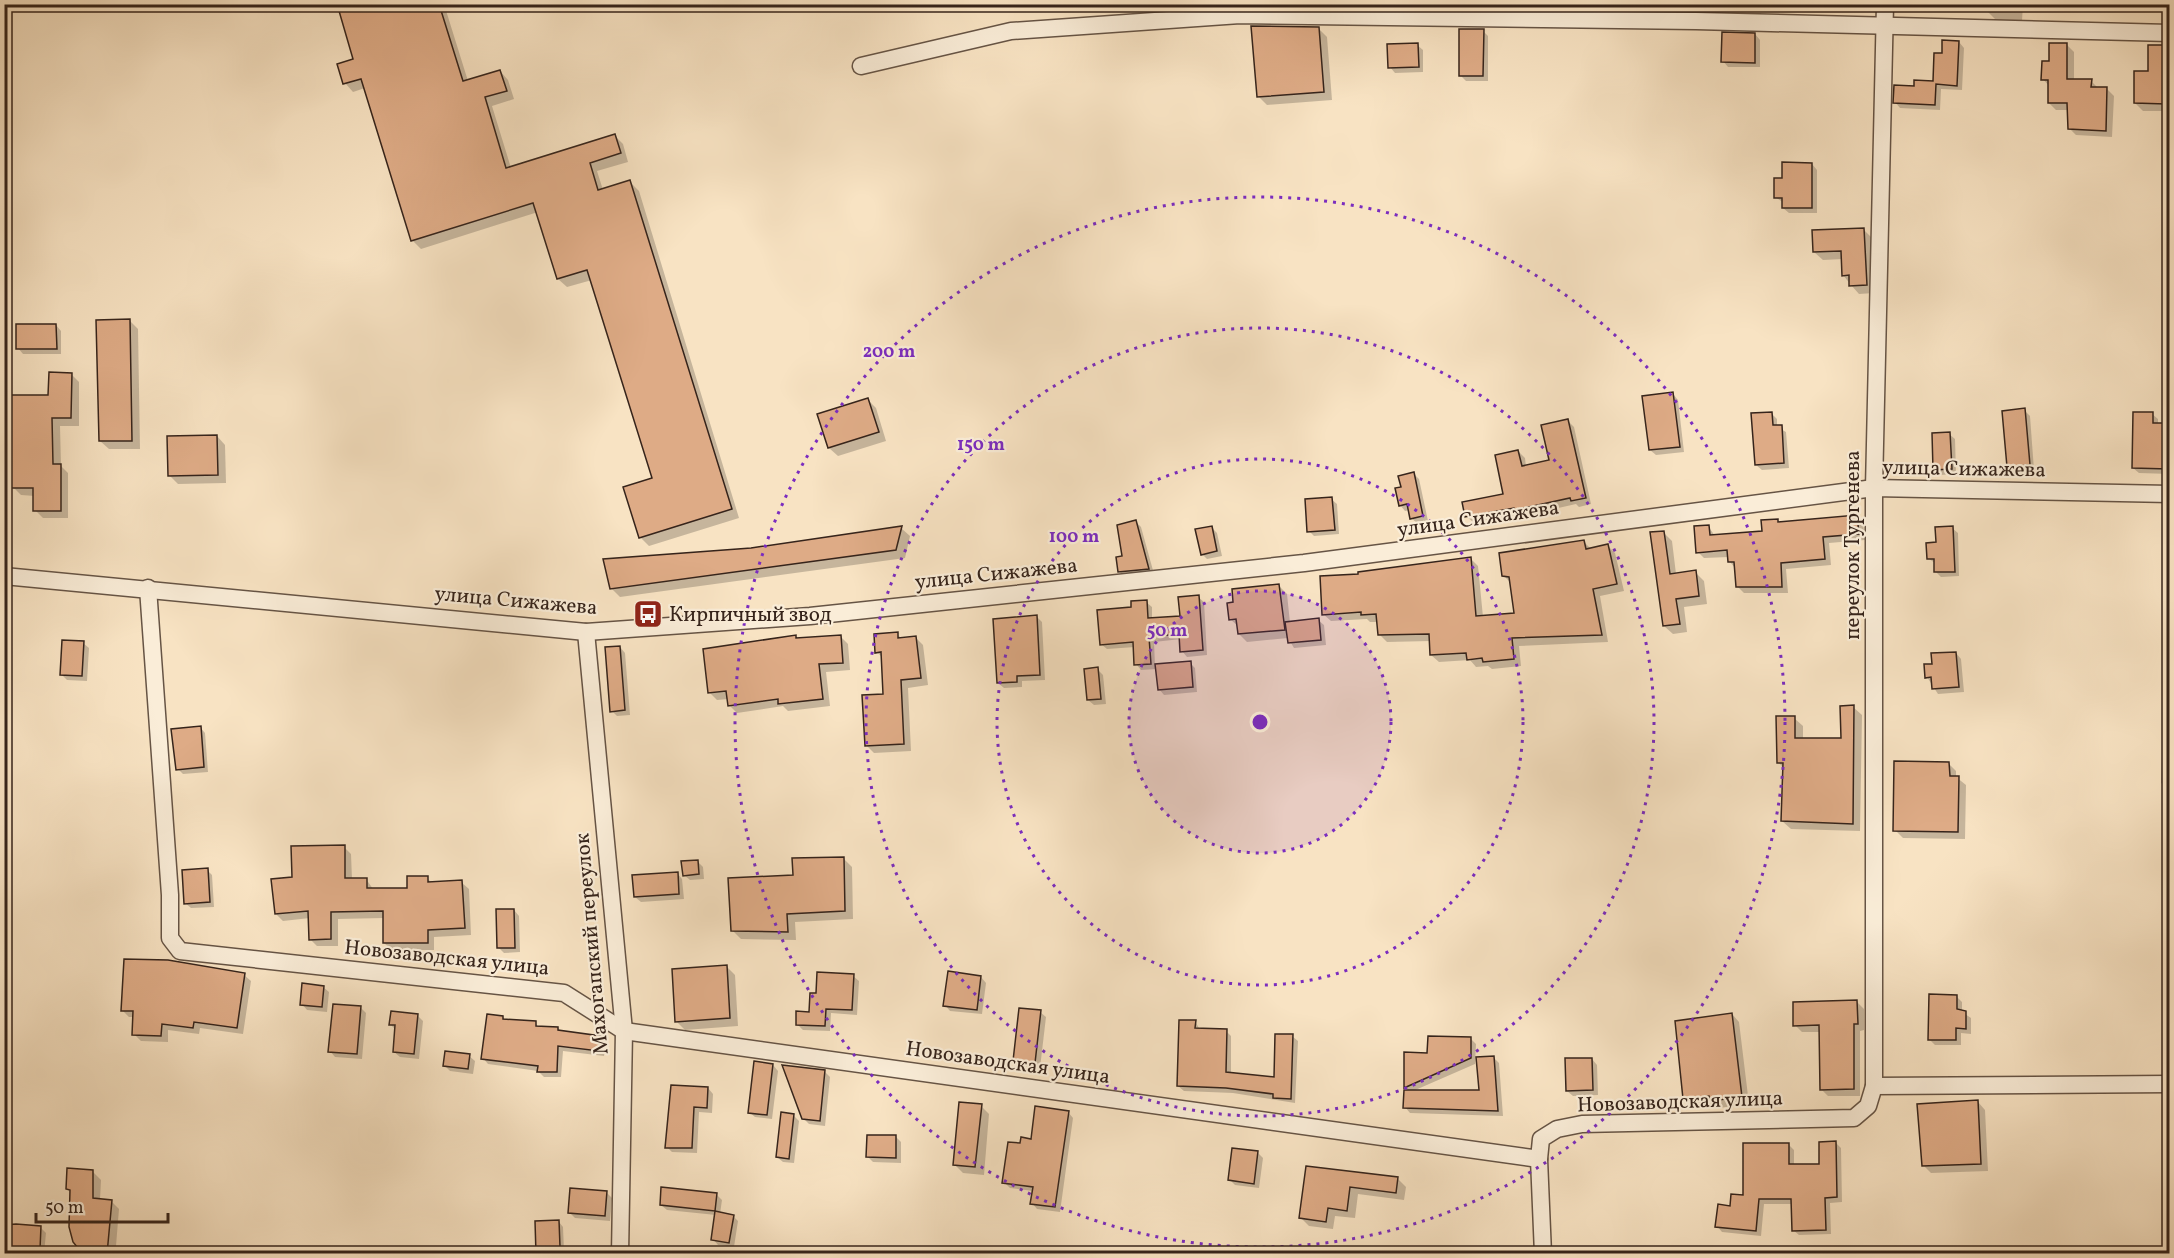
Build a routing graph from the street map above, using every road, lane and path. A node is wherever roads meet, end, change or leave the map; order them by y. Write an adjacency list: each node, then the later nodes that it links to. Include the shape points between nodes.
1 (1885, 4): 2 (street, переулок Тургенева)
2 (1884, 25): 3 (street); 4 (street, via 1240,15 1011,31); 5 (street, переулок Тургенева)
3 (2169, 33)
4 (861, 66)
5 (1874, 488): 6 (street, улица Сижажева); 9 (street, улица Сижажева, via 1304,563 810,616); 12 (street, переулок Тургенева)
6 (2169, 494)
7 (4, 576): 8 (street, улица Сижажева)
8 (148, 588): 9 (street, улица Сижажева); 10 (street, Новозаводская улица, via 170,938 180,951 564,993)
9 (586, 632): 10 (street, Махогапский переулок)
10 (624, 1031): 13 (street, Новозаводская улица); 14 (street, Махогапский переулок)
11 (2169, 1084): 12 (street)
12 (1874, 1086): 13 (street, Новозаводская улица, via 1868,1106 1854,1118 1582,1124 1557,1129 1541,1139)
13 (1539, 1159): 15 (street)
14 (620, 1254)
15 (1543, 1254)

